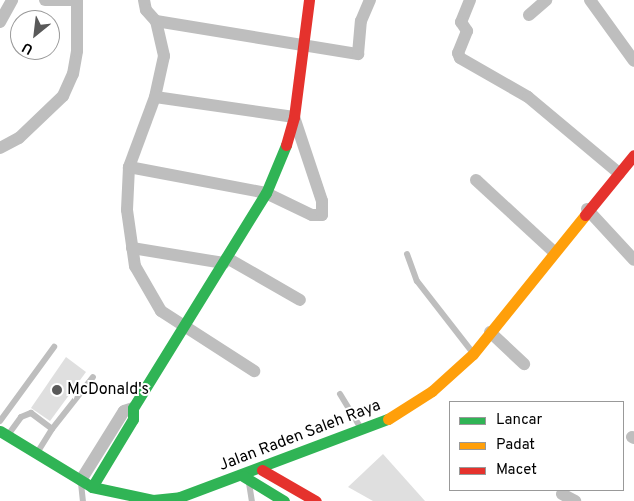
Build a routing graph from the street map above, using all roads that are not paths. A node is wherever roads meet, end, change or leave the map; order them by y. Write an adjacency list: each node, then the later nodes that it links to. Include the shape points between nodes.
1 (12, 0): 12 (street)
2 (45, 0): 3 (street)
3 (77, 0): 17 (street, via 77,50 73,74 63,96 19,138)
4 (144, 0): 11 (street, via 146,10)
5 (309, 0): 13 (main road)
6 (370, 0): 13 (street, via 361,21 358,54)
7 (470, 0): 20 (street, via 461,22 467,31 458,53 460,58 528,97)
8 (546, 0): 10 (street)
9 (590, 0): 14 (street)
10 (529, 15)
11 (156, 21): 13 (street); 15 (street, via 164,56)
12 (0, 22)
13 (303, 46): 16 (main road)
14 (634, 61)
15 (155, 97): 16 (street); 19 (street)
16 (294, 117): 22 (main road); 22 (street, via 322,201 322,215 312,215)
17 (0, 146)
18 (634, 155): 20 (main road, Jalan Raden Saleh Raya)
19 (129, 167): 22 (street); 24 (street, via 127,210)
20 (619, 172): 23 (main road, Jalan Raden Saleh Raya)
21 (476, 180): 25 (street)
22 (266, 193): 28 (main road)
23 (588, 209): 25 (main road, Jalan Raden Saleh Raya); 27 (street)
24 (132, 248): 28 (street); 30 (street, via 135,266 147,291 161,311)
25 (554, 252): 31 (main road, Jalan Raden Saleh Raya)
26 (407, 254): 33 (lane, via 417,281)
27 (634, 260)
28 (226, 261): 29 (street); 30 (main road)
29 (300, 300)
30 (182, 326): 35 (street); 38 (main road)
31 (490, 332): 33 (main road, Jalan Raden Saleh Raya); 34 (street)
32 (54, 347): 39 (lane)
33 (474, 354): 41 (main road, Jalan Raden Saleh Raya, via 402,413)
34 (524, 364)
35 (254, 372)
36 (93, 377): 40 (lane)
37 (340, 394): 41 (lane)
38 (133, 408): 46 (street, via 124,411)
39 (0, 421)
40 (52, 429): 42 (lane, via 31,413 15,422); 43 (lane)
41 (363, 432): 44 (main road, Jalan Raden Saleh Raya)
42 (4, 434): 43 (main road, Jalan Raden Saleh Raya)
43 (36, 454): 46 (main road, Jalan Raden Saleh Raya)
44 (262, 470): 45 (main road, Jalan Raden Saleh Raya); 51 (main road)
45 (246, 478): 46 (main road, Jalan Raden Saleh Raya, via 180,497 152,500 128,497); 49 (lane); 50 (main road)
46 (86, 483): 48 (lane)
47 (562, 494): 52 (street)
48 (83, 501)
49 (252, 501)
50 (284, 501)
51 (316, 501)
52 (575, 501)

